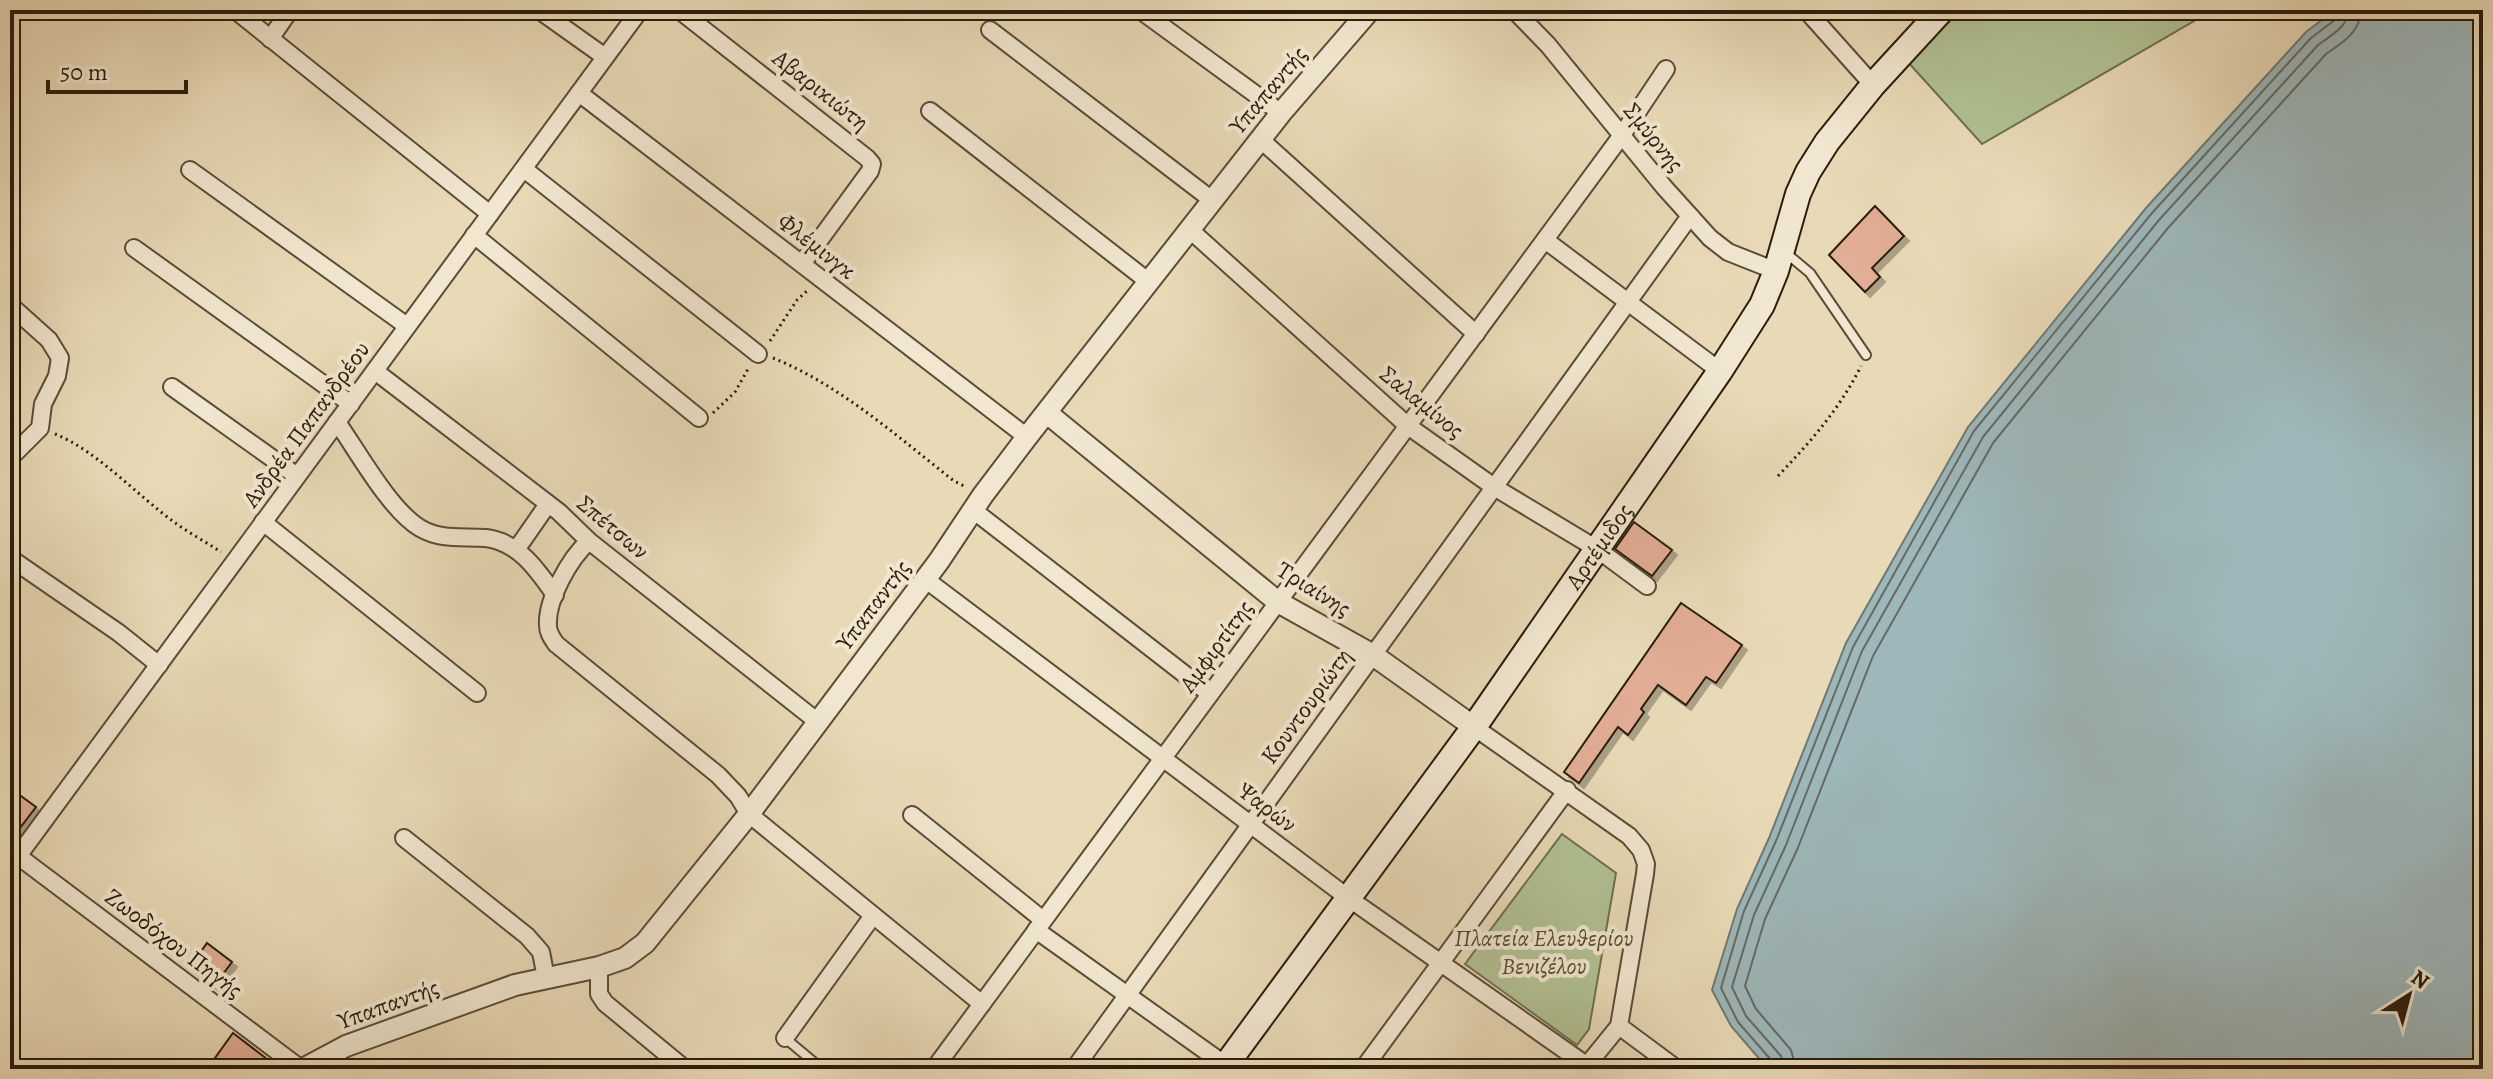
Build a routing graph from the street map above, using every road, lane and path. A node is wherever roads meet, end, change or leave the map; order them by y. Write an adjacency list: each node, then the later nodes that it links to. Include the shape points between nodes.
1 (235, 10): 12 (street)
2 (290, 10): 12 (street)
3 (539, 10): 13 (street)
4 (640, 10): 13 (street, Ανδρέα Παπανδρέου)
5 (679, 10): 31 (street, Αβαρικιώτη, via 872,164)
6 (1140, 10): 18 (street)
7 (1370, 10): 18 (street, Υπαπαντής)
8 (1514, 10): 19 (street, Σμύρνης)
9 (1806, 10): 15 (street)
10 (1942, 10): 15 (main road, Αρτέμιδος)
11 (990, 30): 23 (street)
12 (270, 39): 24 (street)
13 (605, 57): 16 (street, Ανδρέα Παπανδρέου)
14 (1666, 69): 19 (street, Αμφιρτίτης)
15 (1873, 85): 30 (main road, Αρτέμιδος, via 1808,172)
16 (579, 93): 21 (street, Ανδρέα Παπανδρέου); 31 (street, Φλέμινγκ)
17 (930, 111): 32 (street)
18 (1281, 113): 20 (street, Υπαπαντής)
19 (1622, 135): 25 (street, Σμύρνης); 28 (street, Αμφιρτίτης)
20 (1260, 139): 23 (street, Υπαπαντής); 36 (street)
21 (524, 169): 24 (street, Ανδρέα Παπανδρέου); 37 (street)
22 (190, 170): 35 (street)
23 (1212, 200): 26 (street, Υπαπαντής)
24 (490, 214): 27 (street, Ανδρέα Παπανδρέου)
25 (1690, 216): 30 (street, Σμύρνης, via 1728,252); 33 (street, Κουντουριώτη)
26 (1189, 229): 32 (street, Υπαπαντής); 46 (street, Σαλαμίνος)
27 (474, 235): 35 (street, Ανδρέα Παπανδρέου); 44 (street)
28 (1545, 240): 33 (street); 36 (street, Αμφιρτίτης)
29 (134, 248): 42 (street)
30 (1779, 260): 38 (lane, via 1810,273); 40 (main road, Αρτέμιδος, via 1762,305)
31 (802, 264): 48 (street, Φλέμινγκ)
32 (1149, 282): 43 (street, Υπαπαντής)
33 (1627, 303): 40 (street); 52 (street, Κουντουριώτη)
34 (10, 305): 47 (street, via 49,340 60,358)
35 (407, 326): 39 (street, Ανδρέα Παπανδρέου)
36 (1476, 334): 46 (street, Αμφιρτίτης)
37 (758, 354): 53 (path, via 810,377 856,406)
38 (1866, 355): 51 (path, via 1831,417)
39 (375, 371): 42 (street, Ανδρέα Παπανδρέου); 54 (street, Σπέτσων)
40 (1720, 371): 57 (main road, Αρτέμιδος)
41 (172, 387): 50 (street)
42 (351, 404): 45 (street, Ανδρέα Παπανδρέου)
43 (1047, 413): 48 (street, Υπαπαντής); 64 (street, Τριαίνης)
44 (699, 418)
45 (337, 422): 50 (street, Ανδρέα Παπανδρέου); 58 (street, via 387,495 421,529 442,537 497,540)
46 (1408, 426): 52 (street, Σαλαμίνος); 64 (street, Αμφιρτίτης)
47 (40, 428): 49 (street); 59 (path, via 65,438 175,523)
48 (1027, 437): 53 (street, Υπαπαντής)
49 (10, 458)
50 (297, 476): 55 (street, Ανδρέα Παπανδρέου)
51 (1778, 476)
52 (1494, 487): 57 (street, Σαλαμίνος); 65 (street, Κουντουριώτη)
53 (978, 503): 61 (street, Υπαπαντής); 68 (street)
54 (548, 504): 56 (street, Σπέτσων); 58 (street)
55 (263, 522): 59 (street, Ανδρέα Παπανδρέου); 67 (street)
56 (589, 541): 63 (street, via 568,563); 69 (street, Σπέτσων)
57 (1597, 549): 62 (street, Σαλαμίνος); 70 (main road, Αρτέμιδος)
58 (516, 550): 63 (street, via 532,562)
59 (235, 560): 66 (street, Ανδρέα Παπανδρέου)
60 (12, 564): 66 (street)
61 (925, 579): 69 (street, Υπαπαντής); 71 (street, Ψαρών)
62 (1647, 586)
63 (555, 595): 73 (street, via 548,627 556,644 718,775)
64 (1278, 602): 65 (street, Τριαίνης); 68 (street, Αμφιρτίτης)
65 (1373, 655): 70 (street, Τριαίνης); 75 (street, Κουντουριώτη)
66 (159, 665): 77 (street, Ανδρέα Παπανδρέου)
67 (477, 693)
68 (1210, 694): 71 (street, Αμφιρτίτης)
69 (818, 722): 73 (street, Υπαπαντής)
70 (1474, 727): 72 (street, Τριαίνης); 78 (main road, Αρτέμιδος)
71 (1162, 759): 75 (street, Ψαρών); 80 (street, Αμφιρτίτης)
72 (1567, 790): 81 (street); 86 (street, Τριαίνης, via 1636,842 1646,864)
73 (749, 814): 79 (street); 82 (street, Υπαπαντής, via 645,943 625,958)
74 (912, 815): 80 (street)
75 (1250, 824): 78 (street, Ψαρών); 84 (street, Κουντουριώτη)
76 (404, 838): 83 (street, via 527,936 541,952)
77 (14, 861): 91 (street, Ζωοδόχου Πηγής)
78 (1347, 897): 81 (street, Ψαρών); 89 (main road, Αρτέμιδος)
79 (872, 917): 85 (street); 87 (street)
80 (1040, 925): 84 (street); 85 (street, Αμφιρτίτης)
81 (1441, 962): 88 (street, Ψαρών); 96 (street)
82 (599, 967): 83 (street, Υπαπαντής); 92 (street, via 599,994 605,1003)
83 (546, 978): 91 (street, Υπαπαντής, via 393,1028)
84 (1127, 995): 89 (street); 95 (street, Κουντουριώτη)
85 (982, 1004): 94 (street, Αμφιρτίτης)
86 (1619, 1026): 88 (street); 90 (street)
87 (785, 1038): 93 (lane)
88 (1585, 1067)
89 (1226, 1068)
90 (1673, 1068)
91 (302, 1069)
92 (685, 1069)
93 (822, 1069)
94 (934, 1069)
95 (1074, 1069)
96 (1363, 1069)

